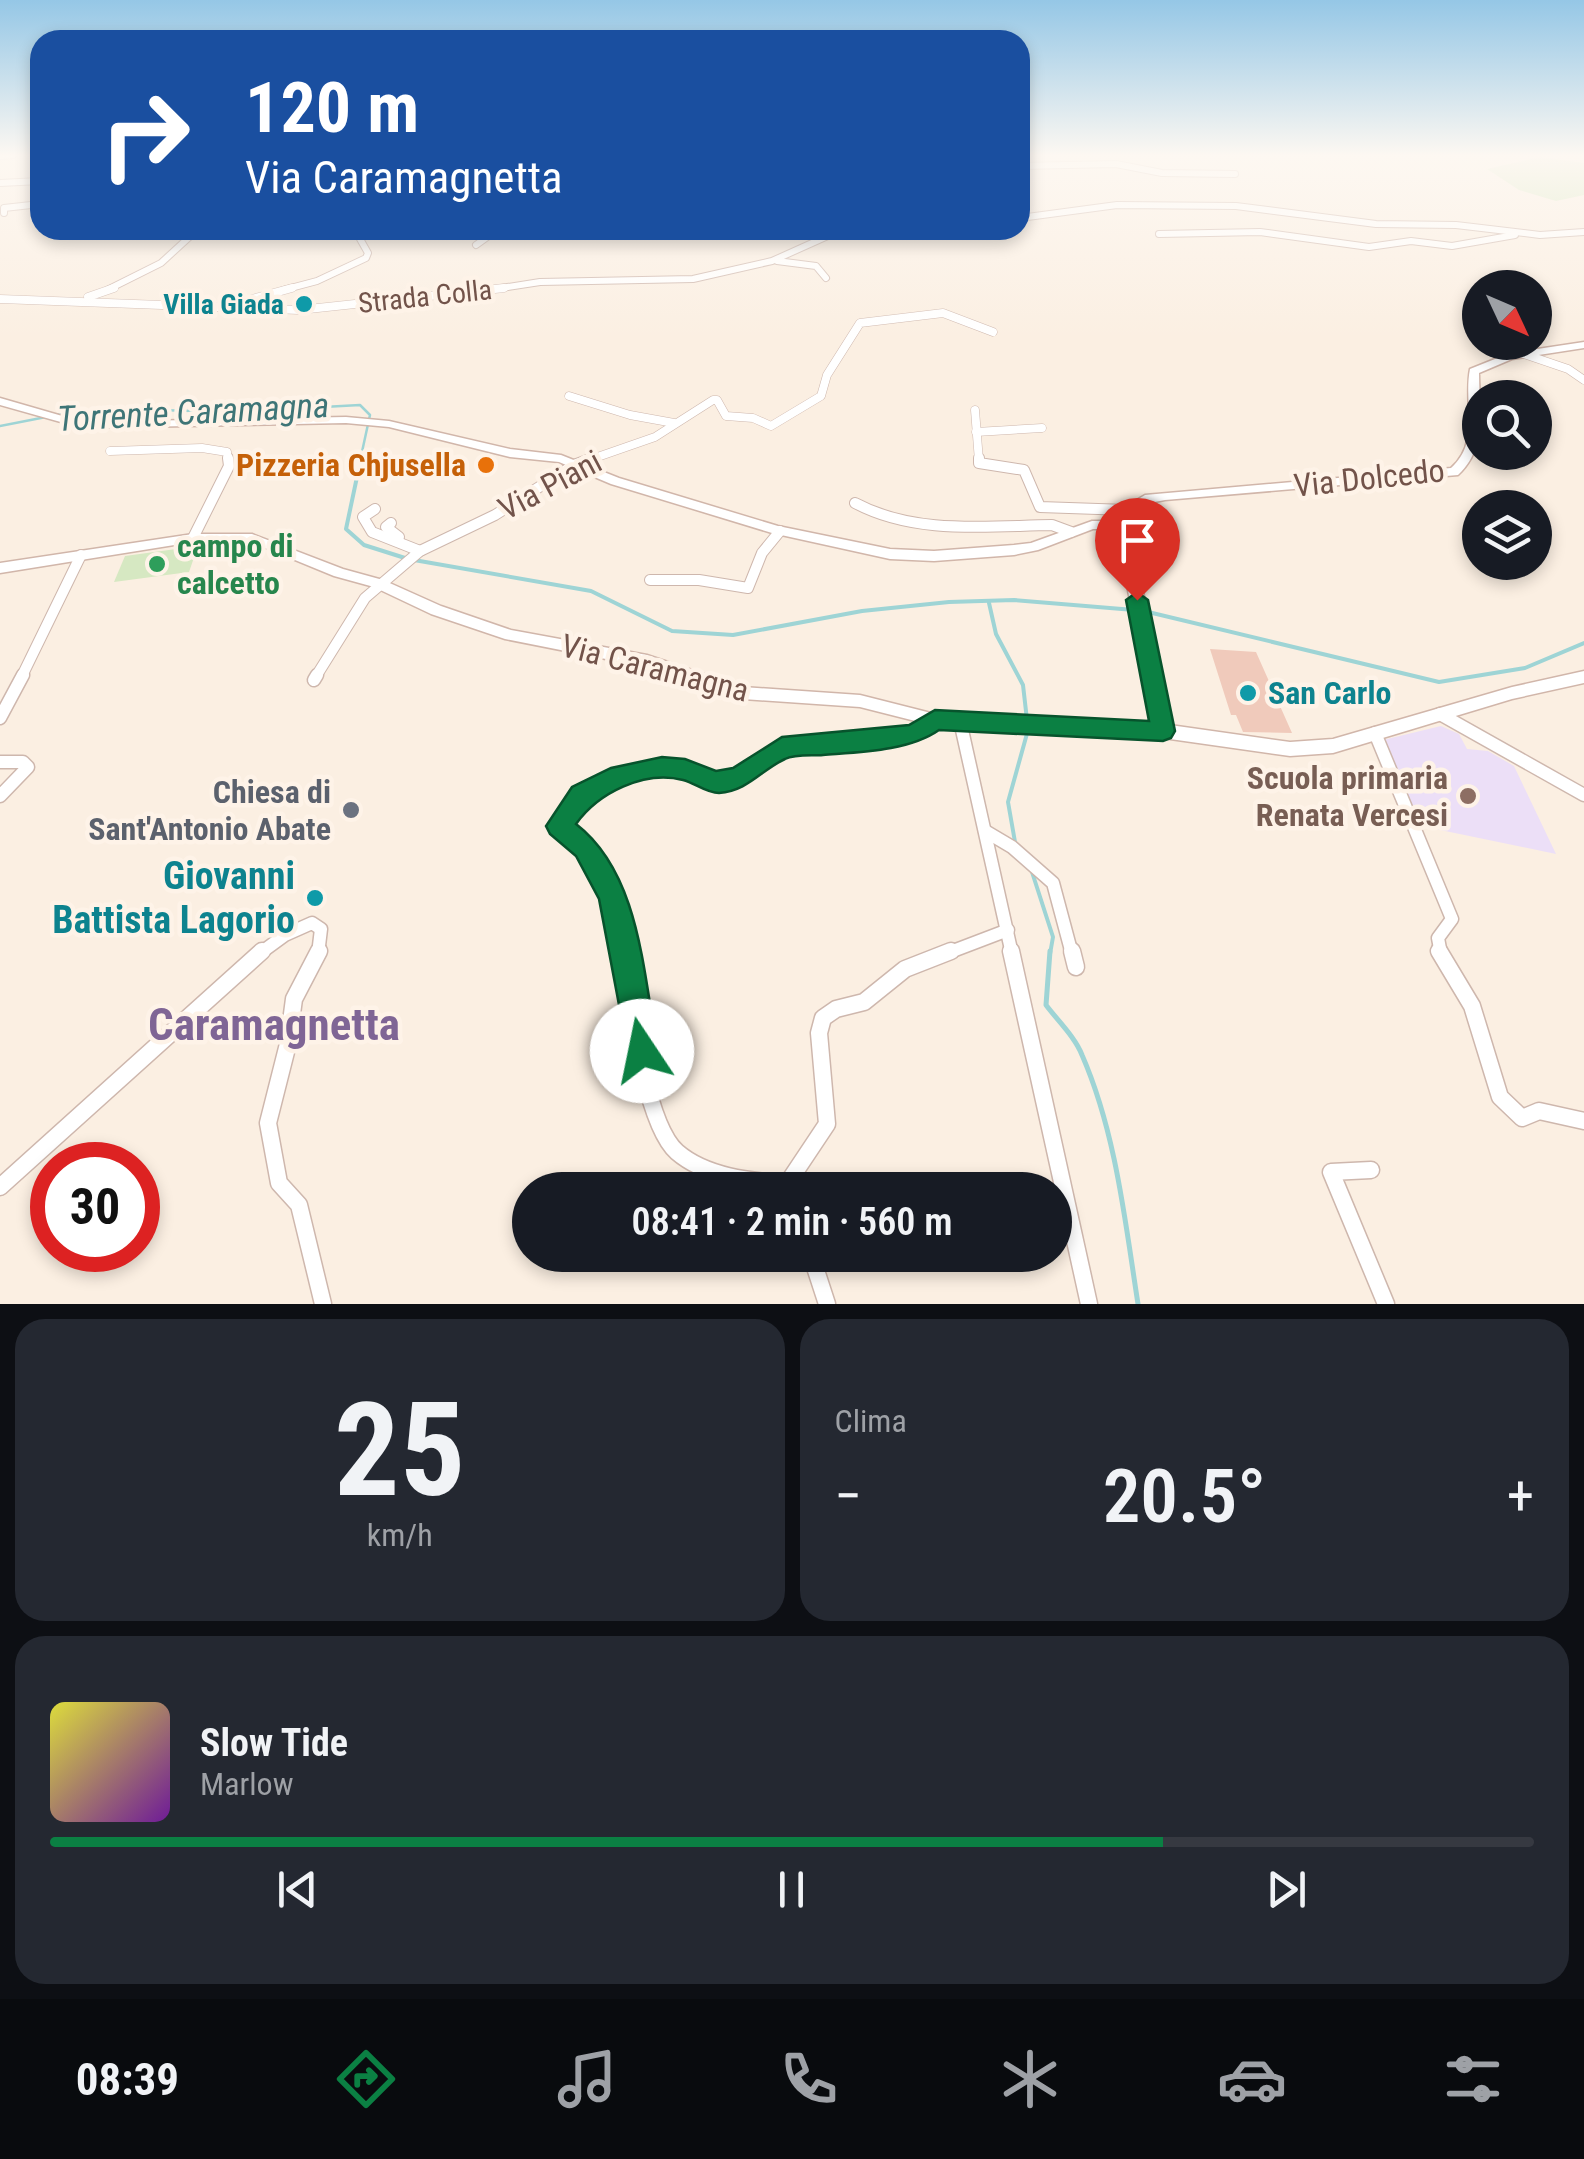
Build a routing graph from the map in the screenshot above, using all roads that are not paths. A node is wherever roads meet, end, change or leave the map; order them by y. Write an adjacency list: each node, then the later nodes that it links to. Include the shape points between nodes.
1 (1311, 216): 4 (street)
2 (1584, 232): 4 (street)
3 (1158, 234): 4 (street, via 1260,232 1369,247)
4 (1566, 234)
5 (185, 240): 13 (street, via 152,269)
6 (361, 240): 14 (street, via 368,253 358,263)
7 (483, 240): 9 (street)
8 (818, 240): 10 (street, Strada Colla)
9 (476, 245)
10 (772, 261): 11 (street, via 816,266); 14 (street, Strada Colla, via 684,280 548,281 299,310)
11 (826, 278)
12 (0, 299): 13 (street, Strada Colla)
13 (80, 300): 14 (street, Strada Colla)
14 (226, 306)
15 (993, 332): 24 (street, Via Piani, via 943,310 860,323 811,406 767,426 726,416 713,400)
16 (1584, 345): 17 (main road, Via Dolcedo)
17 (1552, 350)
18 (1498, 360): 31 (main road, Via Dolcedo, via 1474,371 1475,440 1472,454 1454,472 1164,496 1146,500)
19 (1542, 360): 20 (street)
20 (1584, 380)
21 (569, 396): 24 (street, Via Piani)
22 (0, 400): 28 (main road, via 82,425 359,420)
23 (975, 410): 26 (street, Via Dolcedo)
24 (674, 423): 28 (street, Via Piani, via 655,437)
25 (1042, 428): 26 (street)
26 (976, 432): 31 (street, Via Dolcedo, via 979,463 1024,470 1040,507)
27 (110, 451): 35 (street, via 227,452 229,466)
28 (574, 465): 33 (main road); 36 (street, Via Piani, via 507,508)
29 (855, 503): 34 (street, via 918,522 1052,524)
30 (375, 509): 36 (street, via 363,517 372,532)
31 (1124, 518): 34 (main road); 47 (main road)
32 (391, 523): 36 (street, via 386,527)
33 (780, 531): 34 (main road, via 922,556 1033,547); 39 (street, via 748,588)
34 (1071, 532)
35 (193, 538): 37 (main road); 40 (main road, Via Caramagna, via 247,537)
36 (423, 549): 40 (street, Via Piani)
37 (81, 555): 38 (main road); 44 (street)
38 (0, 568)
39 (650, 580)
40 (378, 583): 42 (street); 45 (main road, Via Caramagna, via 510,634 647,660 730,690 860,701)
41 (1584, 678): 43 (main road, Via Caramagna)
42 (314, 680)
43 (1440, 714): 48 (main road, Via Caramagna); 51 (street)
44 (0, 718)
45 (935, 720): 46 (main road, Via Caramagna); 57 (street, via 912,736 782,747 750,773 721,782 668,767 620,776 581,795 560,826 586,847 613,896 666,1140 675,1152)
46 (960, 721): 47 (main road, Via Caramagna); 52 (street)
47 (1163, 731): 48 (main road, Via Caramagna, via 1290,749)
48 (1375, 734): 55 (street, via 1452,919 1438,949 1472,1006 1500,1096 1522,1118 1539,1112)
49 (0, 762): 50 (street, via 28,767)
50 (0, 796)
51 (1584, 796)
52 (985, 831): 53 (street); 54 (street, via 1053,883)
53 (1008, 930): 58 (street, via 904,968 864,1002 823,1018 826,1124); 63 (street)
54 (1076, 967)
55 (1584, 1121)
56 (1370, 1170): 64 (street, via 1331,1172)
57 (720, 1172)
58 (797, 1172)
59 (0, 1187): 61 (street, via 224,986 293,929 312,923 323,941 294,999 268,1123 280,1183 299,1205)
60 (816, 1272): 62 (street)
61 (322, 1304)
62 (827, 1304)
63 (1090, 1304)
64 (1386, 1304)

